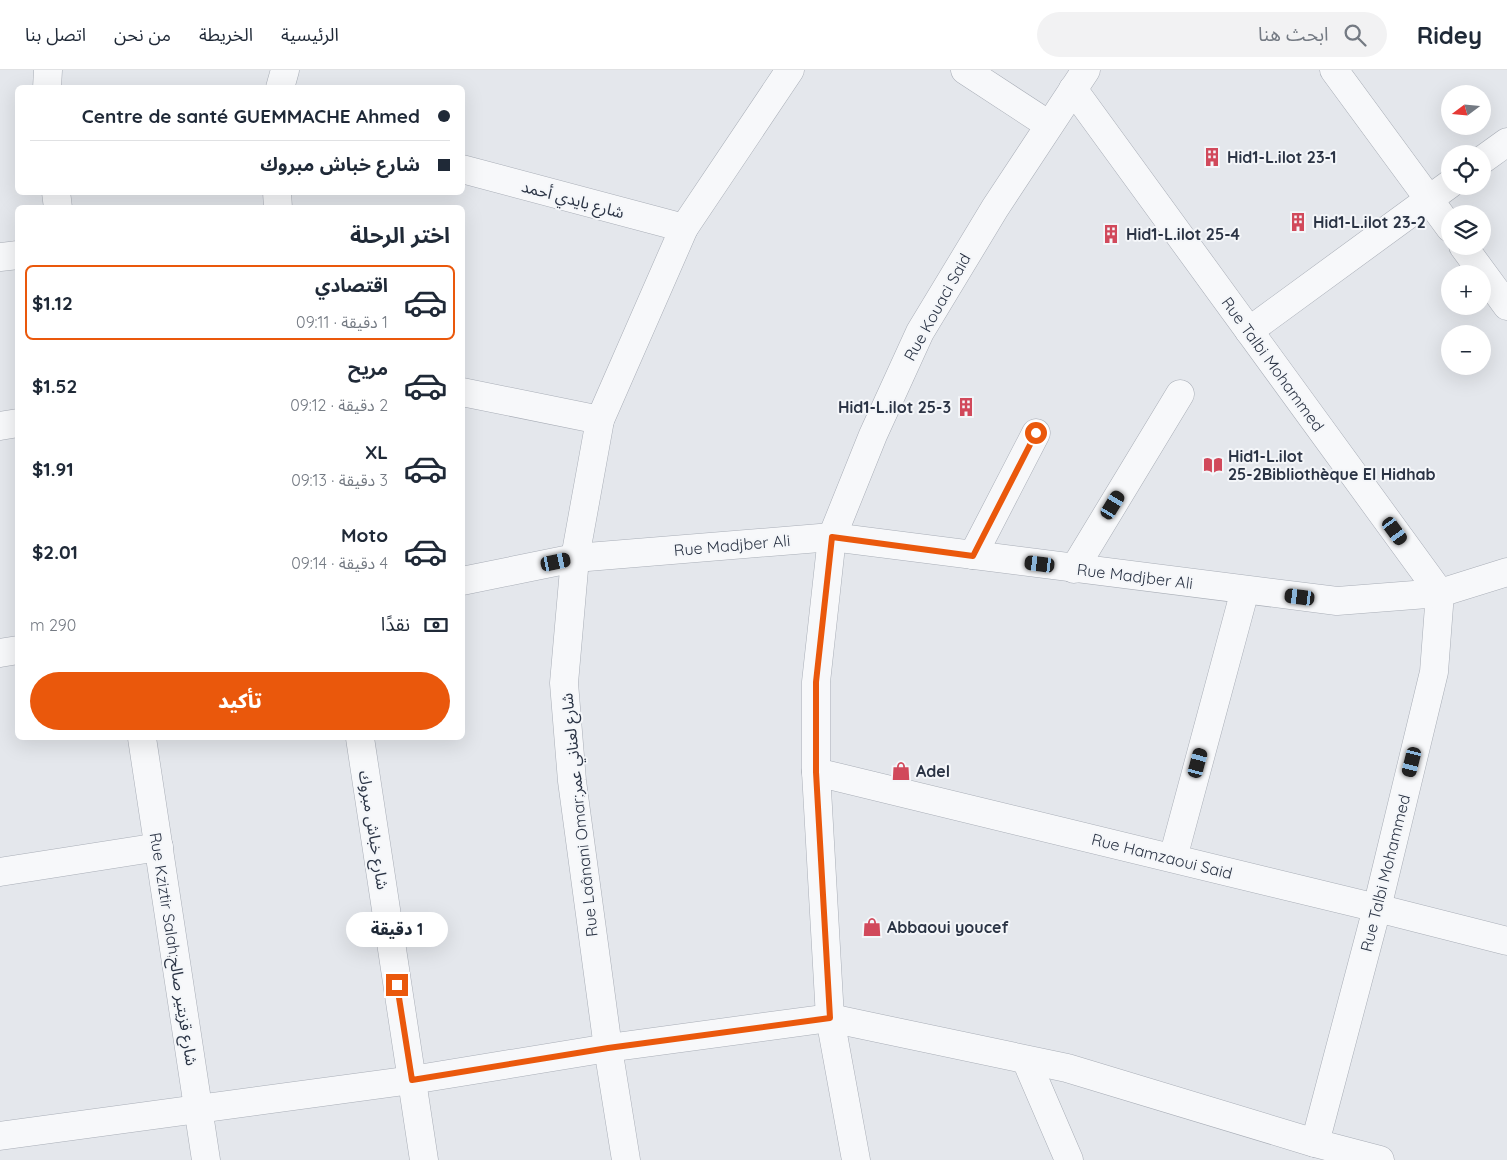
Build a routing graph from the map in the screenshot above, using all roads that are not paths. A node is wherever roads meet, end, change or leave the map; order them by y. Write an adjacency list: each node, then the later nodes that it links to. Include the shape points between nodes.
1 (48, 70): 7 (street)
2 (285, 70): 8 (street)
3 (790, 70): 15 (street, Rue Laânani Omar;شارع لعناني عمر)
4 (965, 70): 9 (street)
5 (1334, 70): 13 (street)
6 (1080, 79): 9 (street, Rue Kouaci Said); 20 (street, Rue Talbi Mohammed)
7 (48, 85)
8 (281, 85)
9 (1049, 125): 27 (street, Rue Kouaci Said, via 920,332 873,435)
10 (1507, 142): 11 (street)
11 (1491, 154)
12 (465, 171): 15 (street, شارع بايدي أحمد)
13 (1439, 191): 14 (street); 20 (street)
14 (1443, 205)
15 (684, 228): 23 (street, Rue Laânani Omar;شارع لعناني عمر)
16 (15, 255): 18 (street)
17 (1470, 255): 19 (street)
18 (0, 257)
19 (1507, 306)
20 (1249, 331): 34 (street, Rue Talbi Mohammed)
21 (465, 393): 23 (street)
22 (1180, 394): 30 (street)
23 (600, 420): 29 (street, Rue Laânani Omar;شارع لعناني عمر)
24 (15, 424): 25 (street)
25 (0, 426)
26 (1036, 433): 28 (street)
27 (832, 537): 28 (street, Rue Madjber Ali); 29 (street, Rue Madjber Ali); 39 (street, Rue Kouaci Said, via 816,682)
28 (973, 556): 30 (street, Rue Madjber Ali)
29 (575, 558): 32 (street, Rue Madjber Ali); 46 (street, Rue Laânani Omar;شارع لعناني عمر, via 564,683 572,781)
30 (1074, 569): 33 (street, Rue Madjber Ali)
31 (1507, 572): 34 (street, Rue Madjber Ali)
32 (465, 580)
33 (1245, 590): 34 (street, Rue Madjber Ali, via 1338,601); 41 (street)
34 (1440, 593): 43 (street, Rue Talbi Mohammed, via 1434,672)
35 (15, 650): 36 (street)
36 (0, 652)
37 (142, 740): 40 (street, Rue Kziztir Salah;شارع قزيتير صالح)
38 (360, 740): 48 (street, شارع خباش مبروك)
39 (816, 772): 41 (street, Rue Hamzaoui Said); 45 (street, Rue Kouaci Said)
40 (159, 847): 42 (street); 49 (street, Rue Kziztir Salah;شارع قزيتير صالح)
41 (1172, 858): 43 (street, Rue Hamzaoui Said)
42 (0, 872)
43 (1377, 908): 44 (street, Rue Hamzaoui Said); 51 (street, Rue Talbi Mohammed)
44 (1507, 941)
45 (830, 1018): 46 (street); 47 (street); 55 (street, Rue Kouaci Said)
46 (608, 1048): 48 (street); 54 (street, Rue Laânani Omar;شارع لعناني عمر)
47 (1026, 1060): 51 (street, via 1067,1068); 56 (street)
48 (412, 1080): 49 (street); 53 (street, شارع خباش مبروك)
49 (198, 1109): 50 (street); 52 (street, Rue Kziztir Salah;شارع قزيتير صالح)
50 (0, 1136)
51 (1315, 1143): 57 (street)
52 (206, 1160)
53 (424, 1160)
54 (626, 1160)
55 (856, 1160)
56 (1069, 1160)
57 (1380, 1160)

